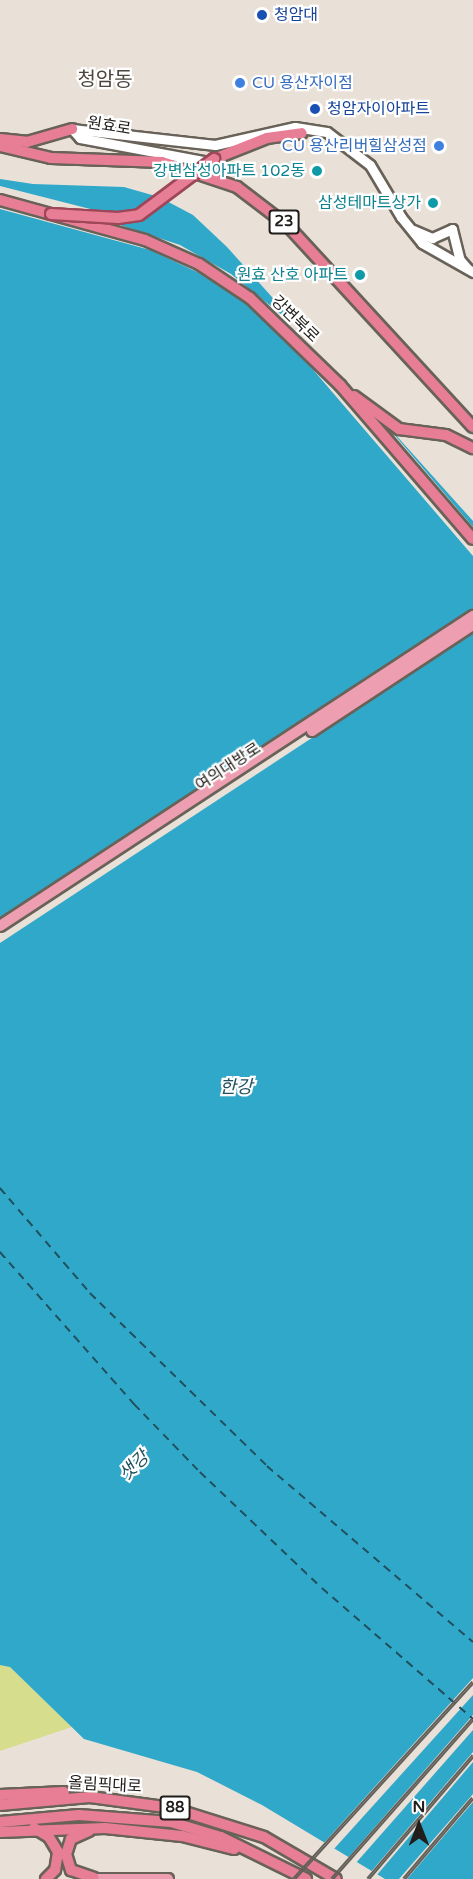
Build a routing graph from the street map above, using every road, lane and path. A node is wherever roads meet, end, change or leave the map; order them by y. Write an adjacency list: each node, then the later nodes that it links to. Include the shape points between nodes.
1 (72, 129): 2 (main road, 원효로, via 80,138 214,163); 3 (highway, via 27,142); 4 (main road, 원효로, via 215,145 304,127 327,132)
2 (302, 133): 4 (main road, 원효로); 7 (highway, bridge, via 267,138 214,159 139,215 118,218)
3 (0, 139)
4 (339, 142): 8 (main road, 원효로, via 370,165)
5 (0, 146): 11 (highway, 23, via 51,158 162,162 217,178 244,191 288,226)
6 (0, 200): 7 (highway, 강변북로)
7 (51, 214): 10 (highway, 강변북로, bridge, via 145,240 222,278 282,327)
8 (411, 229): 9 (main road, 원효로, via 439,256); 9 (main road, via 432,238 452,229 460,260)
9 (471, 271)
10 (340, 386): 12 (highway, via 399,429 455,438); 13 (highway, 강변북로)
11 (473, 427)
12 (473, 448)
13 (473, 539)
14 (473, 616): 16 (main road)
15 (473, 625): 17 (main road, 여의대방로)
16 (0, 926)
17 (0, 935)
18 (0, 1795): 19 (highway, via 48,1791)
19 (115, 1798): 20 (highway, 올림픽대로 / 88, via 64,1797); 30 (highway, 올림픽대로 / 88, via 219,1820 264,1837)
20 (0, 1805)
21 (34, 1828): 22 (highway); 23 (highway); 26 (highway, via 55,1843 58,1852 55,1870)
22 (105, 1828): 24 (highway, via 182,1836); 25 (highway, via 77,1834 68,1846 71,1870)
23 (1, 1829): 24 (highway, 올림픽대로 / 88, via 79,1815 171,1822)
24 (260, 1856): 29 (highway, 올림픽대로 / 88)
25 (94, 1878): 27 (main road); 28 (main road)
26 (46, 1879)
27 (89, 1879)
28 (168, 1879)
29 (306, 1879)
30 (336, 1879)

